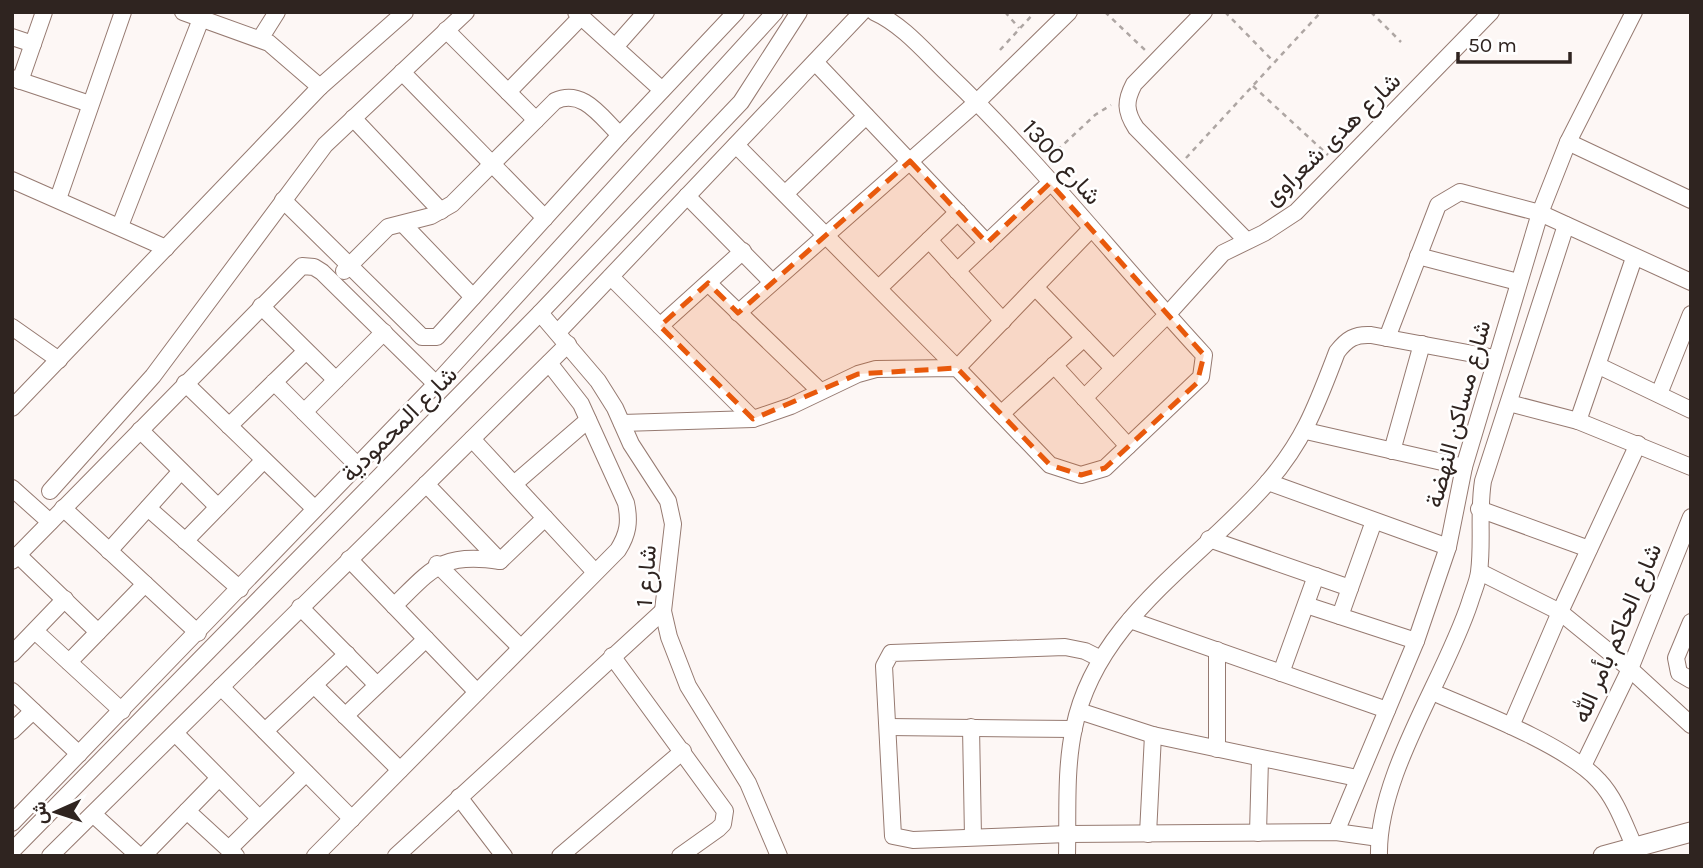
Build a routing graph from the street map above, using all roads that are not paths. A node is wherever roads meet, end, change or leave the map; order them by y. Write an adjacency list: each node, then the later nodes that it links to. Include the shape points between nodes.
1 (44, 12): 23 (street)
2 (123, 12): 32 (street)
3 (183, 12): 19 (street)
4 (277, 12): 22 (street)
5 (405, 12): 28 (street)
6 (466, 12): 20 (street)
7 (646, 12): 24 (street)
8 (736, 12): 29 (street)
9 (862, 12): 25 (street)
10 (874, 12): 17 (street, شارع 1300)
11 (1069, 12): 31 (street)
12 (1204, 12): 58 (street, via 1134,84 1127,98 1127,114)
13 (1491, 12): 58 (street, شارع هدى شعراوى, via 1296,212)
14 (1634, 12): 37 (street, شارع مساكن النهضة)
15 (771, 13): 18 (street); 99 (street, شارع المحمودية)
16 (578, 15): 24 (street); 30 (street)
17 (896, 16): 31 (street, شارع 1300)
18 (795, 18): 76 (street, شارع المحمودية, via 741,102)
19 (201, 19): 22 (street); 54 (street)
20 (446, 30): 26 (street); 30 (street)
21 (12, 37): 23 (street)
22 (260, 39): 28 (street)
23 (33, 44): 27 (street)
24 (615, 47): 29 (street)
25 (815, 62): 33 (street); 38 (street)
26 (402, 72): 34 (street); 40 (street)
27 (16, 80): 32 (street)
28 (320, 87): 60 (street)
29 (662, 90): 36 (street)
30 (508, 92): 35 (street)
31 (977, 102): 39 (street); 42 (street, شارع 1300)
32 (90, 104): 45 (street)
33 (866, 116): 39 (street); 43 (street)
34 (353, 118): 46 (street, via 325,145); 48 (street)
35 (536, 120): 36 (street, via 555,101 571,96 587,103); 40 (street)
36 (620, 135): 51 (street)
37 (1568, 142): 47 (street); 50 (street, شارع مساكن النهضة)
38 (736, 145): 43 (street); 44 (street)
39 (909, 161): 49 (street); 56 (street)
40 (492, 164): 48 (street); 51 (street)
41 (12, 180): 45 (street)
42 (1050, 183): 55 (street, شارع 1300); 59 (street)
43 (786, 193): 56 (street)
44 (687, 196): 61 (street); 66 (street)
45 (58, 199): 54 (street)
46 (283, 200): 64 (street); 130 (street, via 153,376)
47 (1691, 200)
48 (441, 211): 52 (street)
49 (958, 212): 57 (street); 59 (street)
50 (1540, 213): 53 (street); 62 (street, via 1469,193 1452,194 1438,205); 69 (street, شارع مساكن النهضة)
51 (545, 218): 74 (street)
52 (403, 224): 64 (street, via 388,227); 74 (street)
53 (1566, 225): 63 (street); 103 (street, شارع مساكن النهضة)
54 (120, 226): 60 (street)
55 (1091, 229): 72 (street); 79 (street, شارع 1300)
56 (827, 234): 68 (street); 73 (street)
57 (929, 240): 65 (street); 73 (street)
58 (1246, 240): 79 (street, شارع هدى شعراوى, via 1223,253)
59 (987, 243): 65 (street)
60 (166, 248): 90 (street)
61 (743, 251): 68 (street); 71 (street)
62 (1419, 256): 69 (street); 86 (street)
63 (1633, 258): 70 (street); 93 (street)
64 (350, 265): 67 (street); 74 (street, via 426,338 437,337)
65 (957, 271): 80 (street)
66 (611, 277): 81 (street); 84 (street)
67 (332, 282): 75 (street, via 313,267 302,266); 83 (street)
68 (772, 282): 77 (street)
69 (1518, 282): 89 (street, شارع مساكن النهضة)
70 (1691, 282)
71 (708, 283): 77 (street); 81 (street)
72 (1035, 287): 80 (street); 85 (street)
73 (879, 288): 94 (street)
74 (473, 298)
75 (261, 306): 88 (street); 98 (street)
76 (540, 313): 84 (street, شارع 1); 112 (street, شارع المحمودية)
77 (738, 313): 100 (street)
78 (1691, 314): 101 (street)
79 (1167, 316): 95 (street, شارع هدى شعراوى); 119 (street, شارع 1300, via 1203,355 1203,370 1197,383)
80 (1003, 321): 94 (street)
81 (660, 326): 109 (street)
82 (12, 327): 90 (street)
83 (384, 332): 96 (street); 99 (street)
84 (563, 338): 91 (street); 113 (street, شارع 1, via 598,381)
85 (1084, 338): 92 (street); 95 (street)
86 (1387, 338): 87 (street); 116 (street, via 1362,334 1346,341 1337,352)
87 (1422, 344): 89 (street); 120 (street)
88 (306, 351): 96 (street); 97 (street)
89 (1495, 358): 123 (street, شارع مساكن النهضة)
90 (59, 360): 104 (street)
91 (549, 363): 110 (street); 117 (street)
92 (1054, 365): 102 (street); 108 (street)
93 (1598, 366): 101 (street); 111 (street)
94 (957, 368): 100 (street, via 876,369); 108 (street)
95 (1113, 368): 102 (street, شارع هدى شعراوى)
96 (336, 380): 107 (street)
97 (274, 382): 107 (street); 114 (street)
98 (185, 383): 114 (street); 115 (street)
99 (436, 384): 105 (street, شارع المحمودية)
100 (820, 391): 109 (street)
101 (1659, 394): 106 (street)
102 (1084, 398): 119 (street)
103 (1509, 403): 111 (street); 135 (street, شارع مساكن النهضة, via 1483,481)
104 (12, 408)
105 (414, 408): 112 (street); 122 (street, شارع المحمودية)
106 (1691, 410)
107 (304, 412): 122 (street)
108 (1002, 414): 119 (street, via 1050,465 1072,474 1105,468)
109 (753, 419): 113 (street)
110 (588, 420): 128 (street); 149 (street, via 629,516 624,540)
111 (1578, 421): 118 (street)
112 (431, 423): 210 (street, شارع المحمودية)
113 (622, 423): 159 (street, شارع 1, via 668,501 673,524)
114 (229, 426): 121 (street)
115 (140, 430): 125 (street); 133 (street)
116 (1306, 431): 120 (street); 126 (street)
117 (472, 439): 127 (street); 128 (street)
118 (1638, 444): 124 (street); 143 (street)
119 (1128, 446)
120 (1392, 451): 123 (street)
121 (264, 460): 131 (street); 134 (street)
122 (358, 466): 134 (street, شارع المحمودية)
123 (1464, 467): 142 (street, شارع مساكن النهضة)
124 (1691, 467)
125 (181, 471): 131 (street); 132 (street)
126 (1268, 482): 138 (street); 140 (street)
127 (426, 484): 146 (street); 147 (street)
128 (514, 484): 137 (street)
129 (12, 488): 139 (street)
130 (50, 491)
131 (218, 507): 141 (street)
132 (148, 508): 141 (street); 144 (street)
133 (63, 509): 139 (street); 144 (street)
134 (316, 509): 154 (street, شارع المحمودية)
135 (1479, 509): 143 (street); 150 (street, شارع مساكن النهضة)
136 (1691, 517): 176 (street, شارع الحاكم بأمر الله)
137 (545, 518): 147 (street); 149 (street)
138 (1374, 521): 142 (street); 153 (street)
139 (50, 522): 145 (street)
140 (1209, 539): 151 (street); 162 (street)
141 (185, 541): 154 (street)
142 (1447, 547): 168 (street, شارع مساكن النهضة)
143 (1589, 549): 160 (street)
144 (109, 551): 152 (street)
145 (15, 558): 155 (street)
146 (349, 559): 157 (street); 158 (street)
147 (500, 561): 148 (street, via 468,558)
148 (437, 564): 157 (street); 169 (street)
149 (595, 572): 169 (street)
150 (1479, 572): 160 (street); 184 (street, شارع مساكن النهضة, via 1458,636)
151 (1316, 576): 153 (street); 156 (street)
152 (145, 584): 165 (street); 166 (street)
153 (1350, 588): 161 (street)
154 (240, 589): 166 (street, شارع المحمودية)
155 (65, 600): 164 (street); 165 (street)
156 (1306, 605): 161 (street); 177 (street)
157 (394, 606): 167 (street)
158 (300, 607): 172 (street); 181 (street)
159 (663, 611): 173 (street); 233 (street, شارع 1, via 688,686 748,783)
160 (1559, 612): 176 (street); 191 (street)
161 (1340, 616): 168 (street)
162 (1130, 620): 170 (street); 174 (street)
163 (1691, 622): 178 (street, via 1679,646 1676,666)
164 (35, 631): 171 (street); 175 (street)
165 (99, 632): 175 (street)
166 (198, 634): 187 (street, شارع المحمودية)
167 (426, 639): 180 (street); 183 (street)
168 (1416, 641): 185 (street, شارع مساكن النهضة)
169 (520, 646): 183 (street)
170 (1217, 650): 177 (street); 199 (street)
171 (12, 654)
172 (346, 654): 179 (street); 180 (street)
173 (612, 656): 200 (street); 209 (street)
174 (1101, 659): 188 (street); 192 (street, via 1065,647 897,651 884,667)
175 (69, 662): 187 (street)
176 (1630, 669): 190 (street); 203 (street, شارع الحاكم بأمر الله)
177 (1281, 673): 185 (street)
178 (1691, 680)
179 (314, 685): 189 (street); 196 (street)
180 (377, 685): 189 (street)
181 (221, 687): 196 (street); 197 (street)
182 (12, 691): 186 (street)
183 (477, 692): 204 (street)
184 (1432, 692): 191 (street); 222 (street, شارع مساكن النهضة, via 1391,787)
185 (1387, 709): 207 (street, شارع مساكن النهضة)
186 (33, 711): 195 (street); 201 (street)
187 (122, 711): 201 (street, شارع المحمودية)
188 (1079, 711): 194 (street); 198 (street)
189 (345, 716): 204 (street)
190 (1691, 725)
191 (1511, 726): 203 (street)
192 (888, 727): 193 (street); 221 (street, via 893,836)
193 (971, 727): 194 (street); 221 (street)
194 (1074, 729): 219 (street)
195 (12, 731)
196 (265, 732): 205 (street)
197 (175, 733): 206 (street); 212 (street)
198 (1153, 735): 199 (street); 220 (street)
199 (1217, 749): 202 (street)
200 (683, 751): 231 (street); 232 (street, via 723,805 725,818)
201 (79, 754): 208 (street, شارع المحمودية)
202 (1260, 759): 207 (street); 216 (street)
203 (1583, 766): 223 (street, via 1601,782)
204 (400, 770): 214 (street)
205 (306, 773): 213 (street); 214 (street)
206 (219, 778): 211 (street); 213 (street)
207 (1357, 778): 217 (street, شارع مساكن النهضة)
208 (46, 789): 210 (street); 215 (street, شارع المحمودية)
209 (459, 797): 229 (street); 230 (street)
210 (60, 801): 224 (street, شارع المحمودية)
211 (187, 811): 225 (street); 227 (street)
212 (93, 814): 226 (street); 227 (street)
213 (259, 818): 225 (street)
214 (352, 819): 228 (street)
215 (12, 824)
216 (1258, 832): 217 (street); 220 (street)
217 (1336, 832): 222 (street)
218 (1691, 832): 223 (street)
219 (1068, 834): 220 (street); 221 (street); 234 (street)
220 (1148, 834)
221 (973, 838)
222 (1379, 838): 235 (street, شارع مساكن النهضة)
223 (1634, 848): 236 (street)
224 (12, 851)
225 (232, 853)
226 (50, 856)
227 (141, 856)
228 (315, 856)
229 (396, 856)
230 (504, 856)
231 (560, 856)
232 (680, 856)
233 (779, 856)
234 (1067, 856)
235 (1379, 856)
236 (1603, 856)

